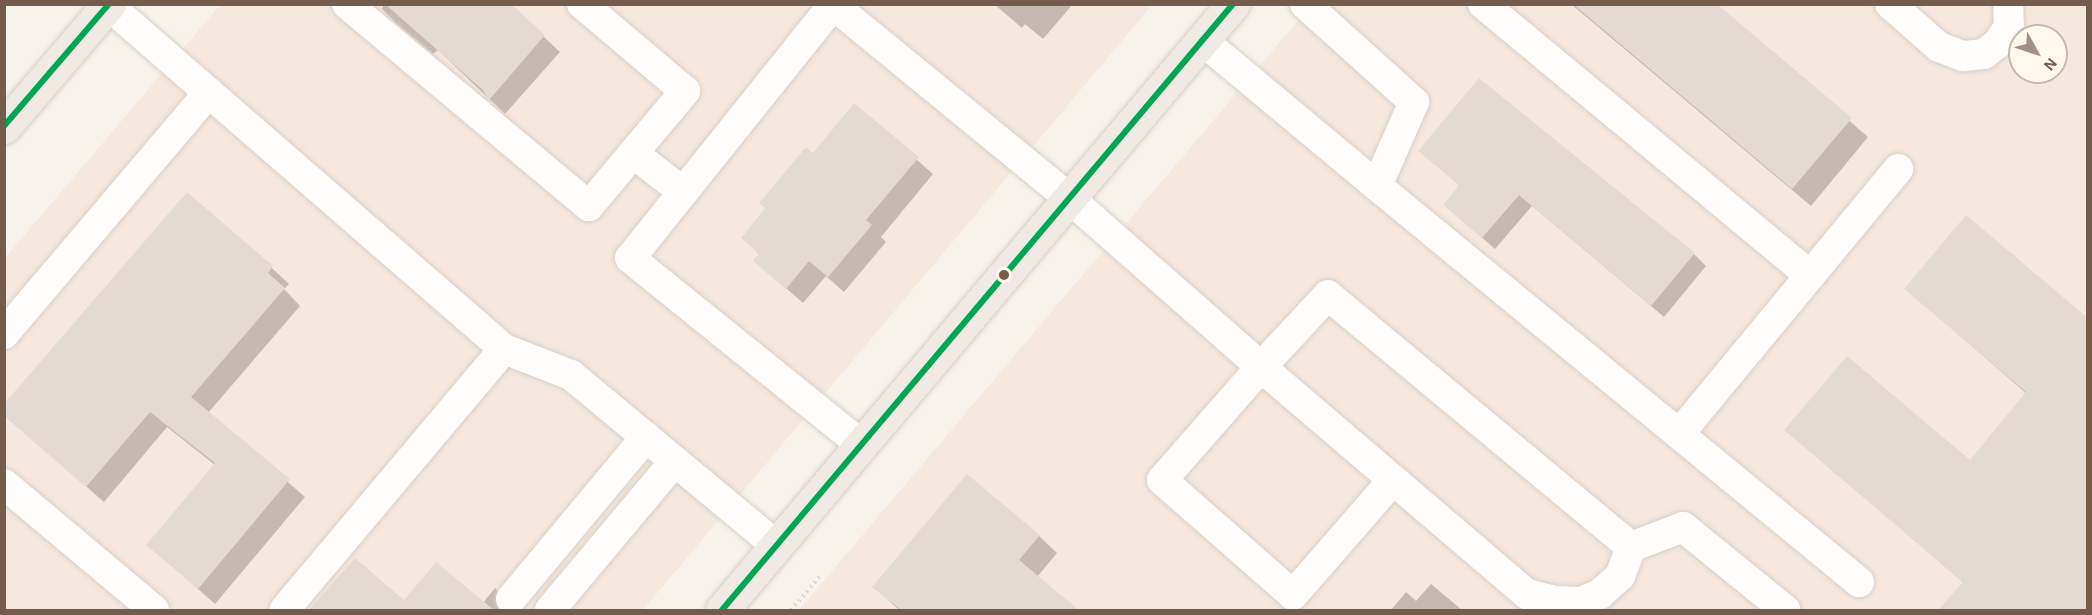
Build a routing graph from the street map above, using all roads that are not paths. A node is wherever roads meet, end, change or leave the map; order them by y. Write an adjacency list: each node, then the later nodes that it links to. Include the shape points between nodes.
1 (347, 4): 13 (lane, via 589,206)
2 (582, 4): 13 (lane, via 686,91)
3 (1233, 4): 10 (highway)
4 (1305, 4): 15 (lane, via 1414,102)
5 (1483, 4): 18 (lane)
6 (1890, 4): 7 (lane, via 1939,47 1963,56 1984,54 1997,44 2009,27)
7 (2008, 4)
8 (108, 5): 11 (lane); 12 (highway)
9 (833, 5): 16 (lane); 17 (lane)
10 (1203, 41): 15 (lane); 17 (highway)
11 (209, 92): 19 (lane); 20 (lane)
12 (4, 127)
13 (633, 153): 16 (lane)
14 (1898, 169): 18 (lane)
15 (1377, 186): 22 (lane)
16 (683, 192): 24 (lane, via 630,258)
17 (1070, 199): 21 (lane); 24 (highway)
18 (1810, 275): 22 (lane)
19 (4, 334)
20 (504, 349): 23 (lane, via 571,375); 33 (lane)
21 (1261, 367): 26 (lane); 26 (lane, via 1162,480 1293,595); 29 (lane, via 1328,295)
22 (1679, 434): 30 (lane)
23 (646, 437): 25 (lane); 31 (lane)
24 (862, 445): 28 (highway)
25 (675, 461): 28 (lane); 34 (lane)
26 (1394, 480): 29 (lane, via 1527,594 1555,602 1581,602 1600,594 1620,576)
27 (4, 484): 32 (lane)
28 (777, 546): 35 (highway)
29 (1631, 547): 36 (lane, via 1683,527)
30 (1859, 582)
31 (511, 599)
32 (154, 610)
33 (284, 610)
34 (550, 610)
35 (722, 610)
36 (1785, 610)

